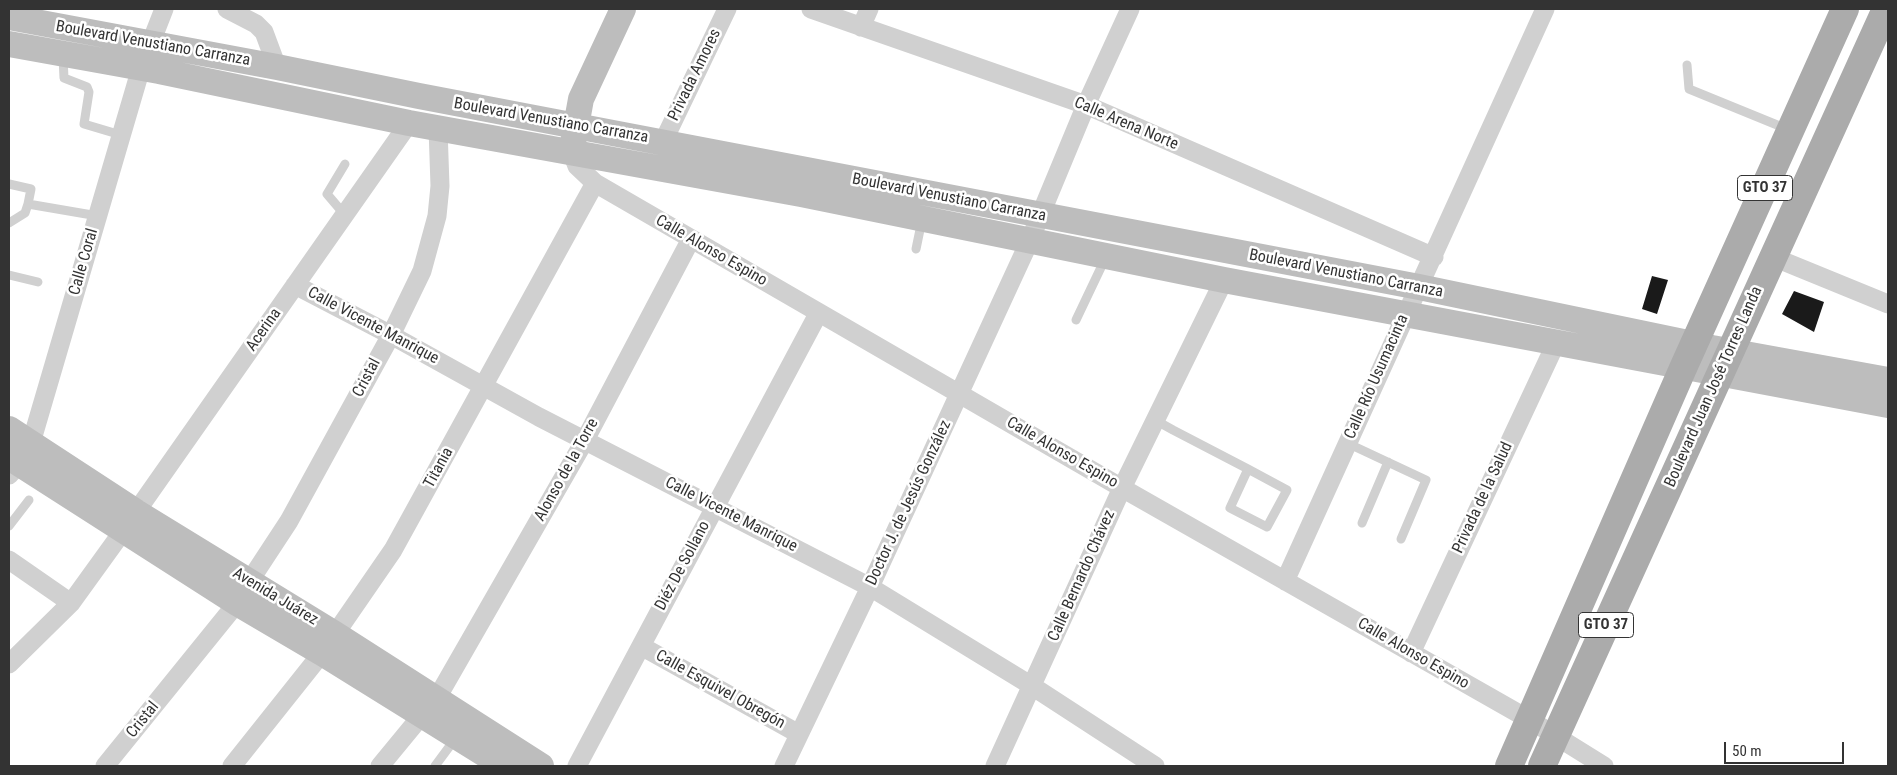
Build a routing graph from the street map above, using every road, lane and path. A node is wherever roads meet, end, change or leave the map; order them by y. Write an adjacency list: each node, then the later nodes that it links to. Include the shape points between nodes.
1 (164, 9): 13 (street, Calle Coral)
2 (227, 9): 17 (street, via 256,24 264,32)
3 (623, 9): 21 (main road, via 581,99)
4 (727, 9): 25 (street, Privada Amores)
5 (811, 9): 12 (street, Calle Arena Norte)
6 (869, 9): 12 (street)
7 (1130, 9): 19 (street, Doctor J. de Jesús González)
8 (1545, 9): 40 (street, Calle Río Usumacinta)
9 (1845, 9): 23 (main road, GTO 37)
10 (1886, 9): 41 (main road, Boulevard Juan José Torres Landa / GTO 37)
11 (9, 17): 13 (main road, Boulevard Venustiano Carranza)
12 (861, 26): 19 (street, Calle Arena Norte)
13 (150, 43): 17 (main road, Boulevard Venustiano Carranza); 18 (street, Calle Coral)
14 (9, 44): 15 (main road, Boulevard Venustiano Carranza)
15 (63, 54): 18 (main road, Boulevard Venustiano Carranza); 24 (lane, via 64,78 87,87 89,92 84,124)
16 (1687, 65): 23 (lane, via 1689,89)
17 (276, 67): 21 (main road, Boulevard Venustiano Carranza)
18 (141, 68): 20 (main road, Boulevard Venustiano Carranza); 24 (street, Calle Coral)
19 (1086, 106): 33 (street, Doctor J. de Jesús González); 40 (street, Calle Arena Norte)
20 (409, 123): 22 (main road, Boulevard Venustiano Carranza); 31 (street, Acerina)
21 (575, 126): 25 (main road, Boulevard Venustiano Carranza); 26 (main road)
22 (438, 128): 26 (main road, Boulevard Venustiano Carranza); 51 (street, Cristal, via 440,186 432,235 422,271)
23 (1790, 130): 53 (main road, GTO 37)
24 (122, 135): 32 (street, Calle Coral)
25 (663, 142): 33 (main road, Boulevard Venustiano Carranza)
26 (572, 153): 29 (street, via 578,166); 34 (main road, Boulevard Venustiano Carranza)
27 (344, 164): 31 (lane, via 327,194)
28 (9, 184): 30 (lane, via 31,189)
29 (595, 184): 36 (street, Calle Alonso Espino); 56 (street, Titania)
30 (28, 204): 32 (lane); 35 (lane, via 25,213)
31 (344, 214): 45 (street, Acerina)
32 (98, 216): 63 (street, Calle Coral)
33 (1040, 216): 37 (street, Doctor J. de Jesús González); 46 (main road, Boulevard Venustiano Carranza)
34 (922, 219): 37 (main road, Boulevard Venustiano Carranza); 38 (lane)
35 (9, 222)
36 (691, 239): 49 (street, Calle Alonso Espino); 61 (street, Alonso de la Torre)
37 (1030, 240): 39 (main road, Boulevard Venustiano Carranza); 57 (street, Doctor J. de Jesús González)
38 (916, 249)
39 (1106, 256): 43 (main road, Boulevard Venustiano Carranza); 50 (lane)
40 (1434, 257): 46 (street, Calle Río Usumacinta)
41 (1773, 257): 47 (street); 54 (main road, Boulevard Juan José Torres Landa / GTO 37)
42 (9, 275): 44 (lane)
43 (1224, 280): 48 (main road, Boulevard Venustiano Carranza); 59 (street, Calle Bernardo Chávez)
44 (38, 282)
45 (295, 285): 51 (street, Calle Vicente Manrique); 69 (street, Acerina)
46 (1419, 287): 48 (street, Calle Río Usumacinta); 53 (main road, Boulevard Venustiano Carranza)
47 (1888, 304)
48 (1406, 313): 52 (main road, Boulevard Venustiano Carranza); 62 (street, Calle Río Usumacinta)
49 (818, 314): 57 (street, Calle Alonso Espino); 68 (street, Diéz De Sollano)
50 (1076, 320)
51 (390, 335): 56 (street, Calle Vicente Manrique); 76 (street, Cristal, via 290,520)
52 (1556, 343): 53 (main road, Boulevard Venustiano Carranza); 80 (street, Privada de la Salud)
53 (1690, 355): 54 (main road, Boulevard Venustiano Carranza); 84 (main road, GTO 37)
54 (1725, 363): 55 (main road, Boulevard Venustiano Carranza); 58 (main road, Boulevard Venustiano Carranza); 87 (main road, Boulevard Juan José Torres Landa / GTO 37)
55 (1888, 380)
56 (484, 385): 61 (street, Calle Vicente Manrique); 78 (street, Titania, via 393,550)
57 (960, 394): 66 (street, Calle Alonso Espino); 75 (street, Doctor J. de Jesús González)
58 (1888, 405)
59 (1155, 420): 65 (lane); 66 (street, Calle Bernardo Chávez)
60 (9, 429): 63 (main road, Avenida Juárez)
61 (585, 440): 68 (street, Calle Vicente Manrique); 83 (street, Alonso de la Torre)
62 (1347, 443): 64 (lane); 74 (street, Calle Río Usumacinta)
63 (17, 460): 69 (main road, Avenida Juárez)
64 (1388, 462): 70 (lane); 72 (lane, via 1426,480)
65 (1248, 470): 65 (lane, via 1287,490 1267,527 1230,508)
66 (1122, 488): 74 (street, Calle Alonso Espino); 82 (street, Calle Bernardo Chávez)
67 (29, 500): 71 (lane)
68 (715, 506): 75 (street, Calle Vicente Manrique); 79 (street, Diéz De Sollano)
69 (129, 522): 76 (main road, Avenida Juárez); 77 (street, Acerina)
70 (1362, 523)
71 (9, 526)
72 (1401, 540)
73 (9, 560): 77 (street)
74 (1285, 581): 80 (street, Calle Alonso Espino)
75 (870, 587): 82 (street, Calle Vicente Manrique); 85 (street, Doctor J. de Jesús González)
76 (243, 592): 78 (main road, Avenida Juárez); 88 (street, Cristal)
77 (71, 603): 81 (street, Acerina)
78 (329, 643): 83 (main road, Avenida Juárez); 89 (street, Titania)
79 (641, 646): 85 (street, Calle Esquivel Obregón); 94 (street, Diéz De Sollano)
80 (1410, 653): 84 (street, Calle Alonso Espino)
81 (9, 664)
82 (1032, 686): 96 (street, Calle Bernardo Chávez); 97 (street, Calle Vicente Manrique)
83 (430, 706): 86 (main road, Avenida Juárez); 90 (street, Alonso de la Torre); 93 (main road, Avenida Juárez)
84 (1530, 720): 87 (street, Calle Alonso Espino); 98 (main road, GTO 37)
85 (800, 734): 95 (street, Doctor J. de Jesús González)
86 (456, 736): 91 (lane); 92 (main road, Avenida Juárez)
87 (1556, 736): 99 (main road, Boulevard Juan José Torres Landa / GTO 37); 100 (street, Calle Alonso Espino)
88 (106, 766)
89 (232, 766)
90 (381, 766)
91 (435, 766)
92 (504, 766)
93 (541, 766)
94 (578, 766)
95 (784, 766)
96 (995, 766)
97 (1155, 766)
98 (1509, 766)
99 (1542, 766)
100 (1604, 766)

